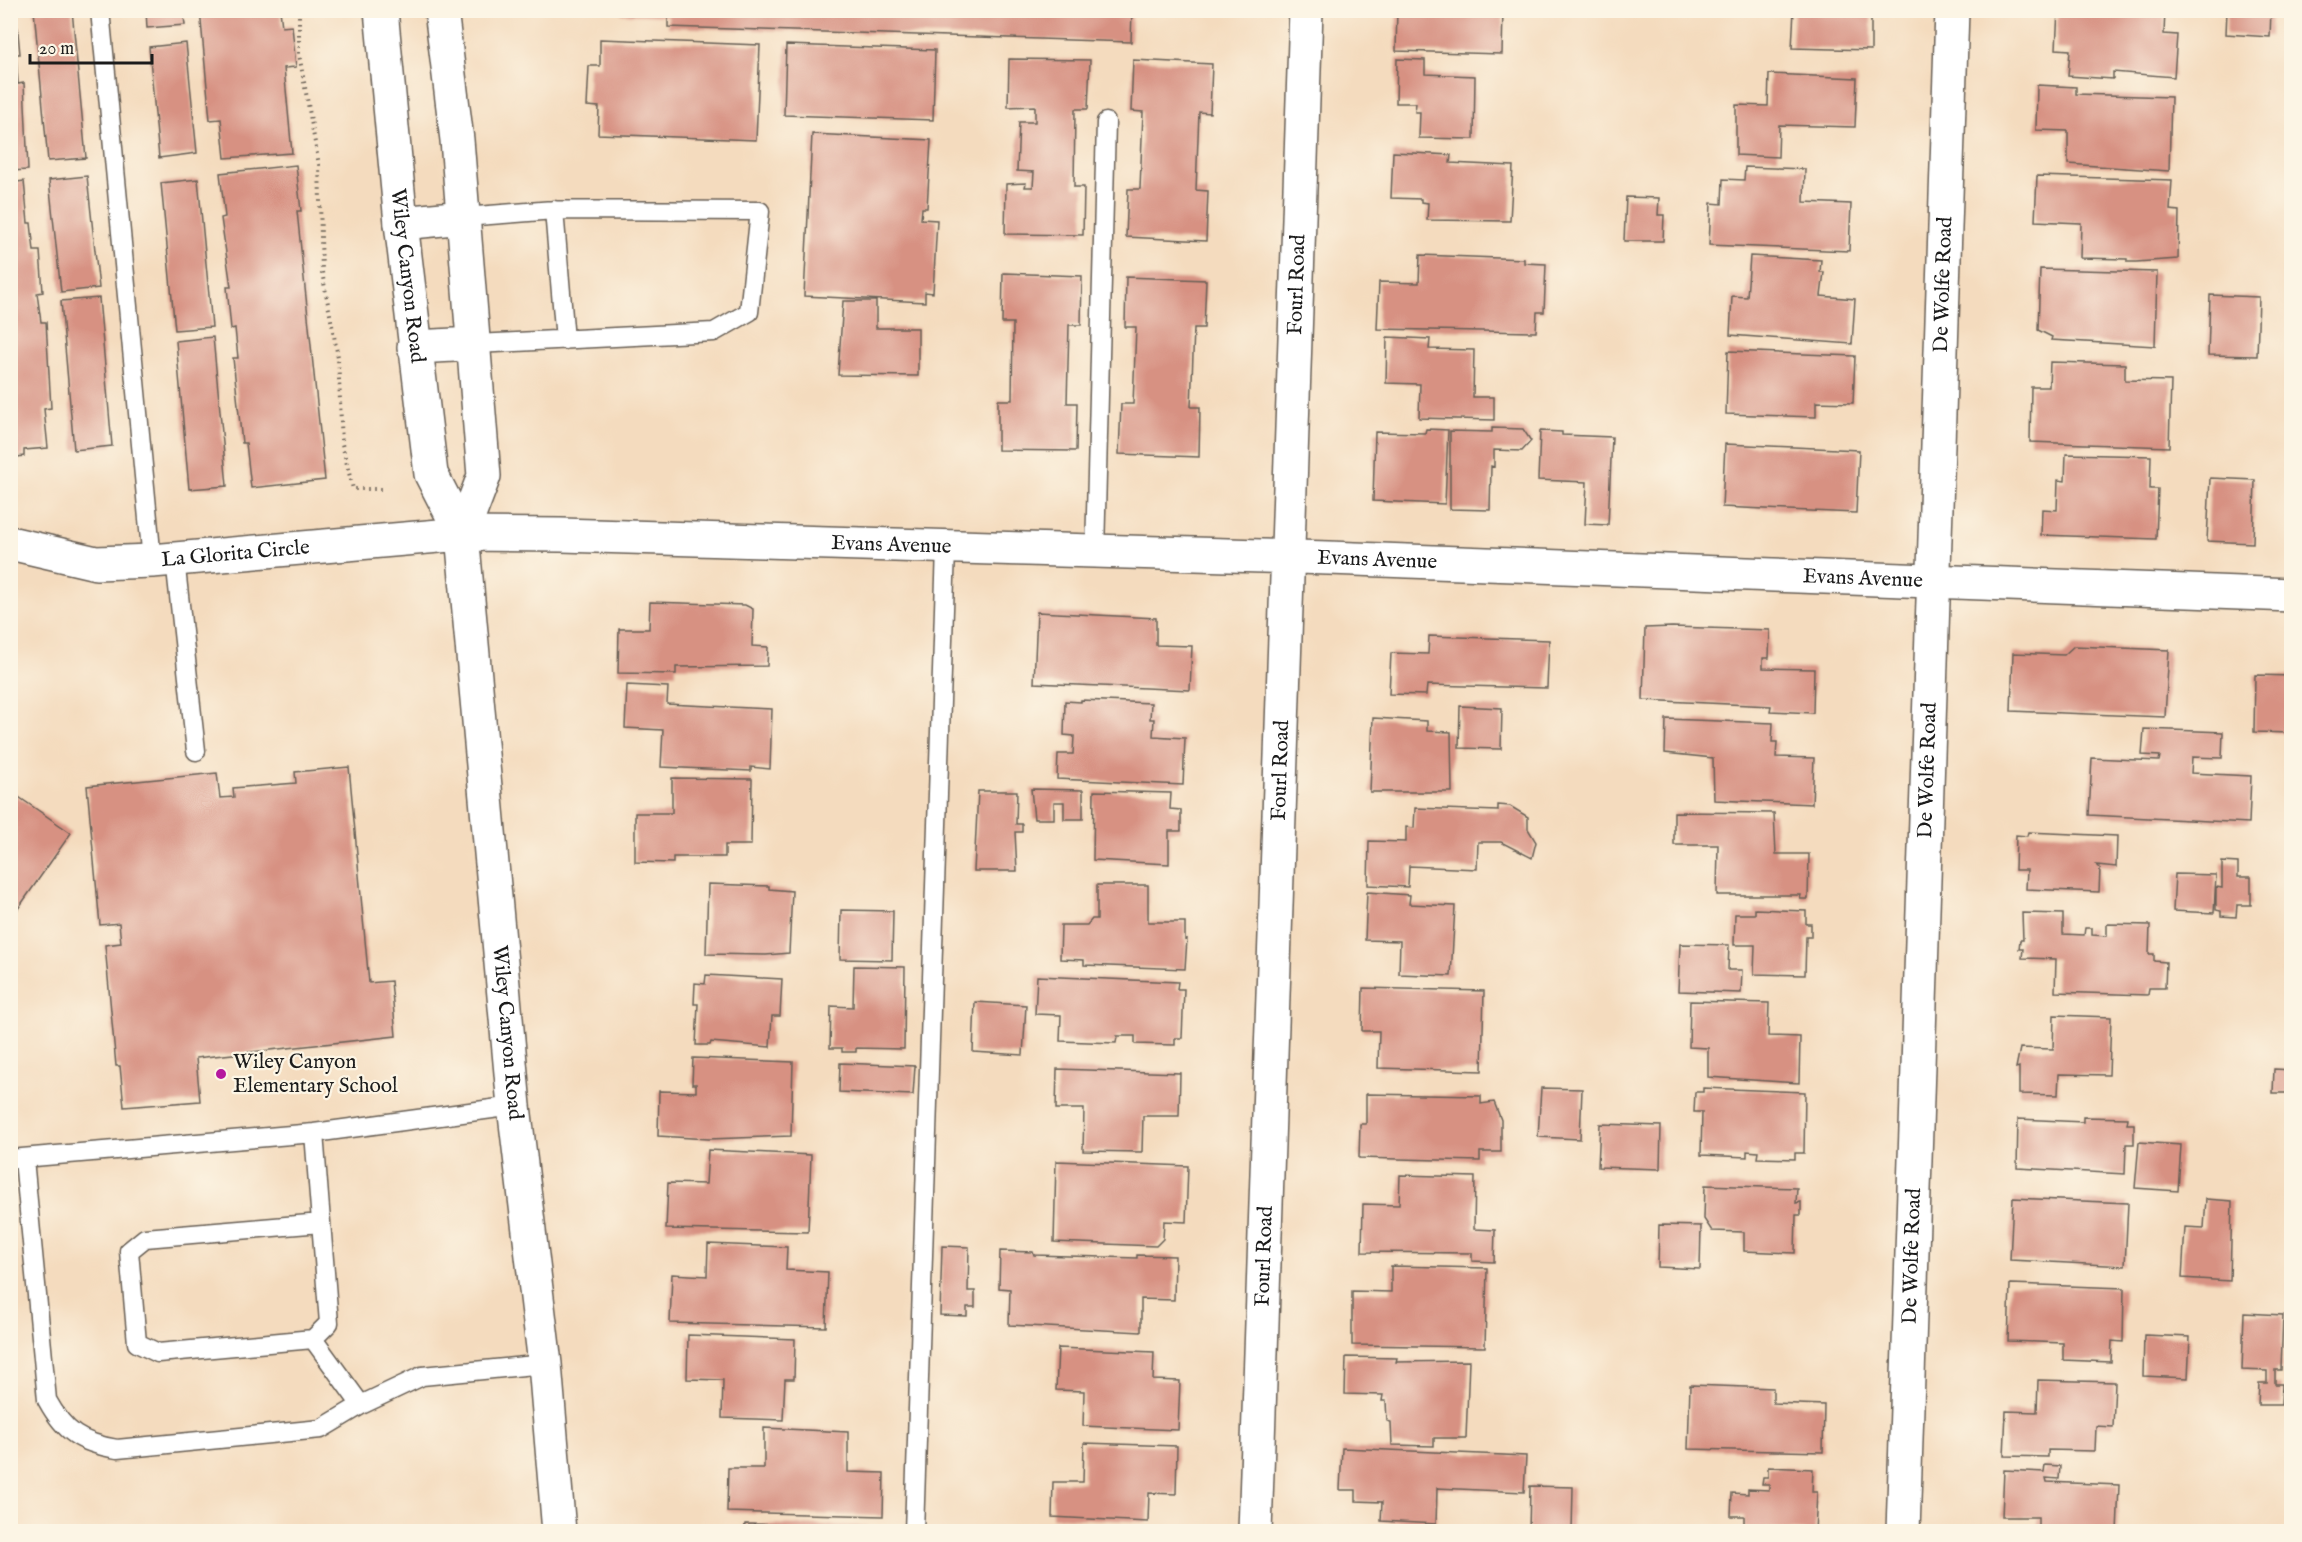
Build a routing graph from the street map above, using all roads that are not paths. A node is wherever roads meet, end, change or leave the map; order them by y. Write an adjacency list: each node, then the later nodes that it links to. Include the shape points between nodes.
1 (100, 10): 18 (lane)
2 (381, 10): 9 (street, Wiley Canyon Road)
3 (441, 10): 8 (street, Wiley Canyon Road)
4 (1306, 10): 17 (street, Fourl Road)
5 (1952, 10): 19 (street, De Wolfe Road)
6 (1106, 122): 16 (lane)
7 (554, 210): 8 (lane); 10 (lane); 10 (lane, via 760,211 749,312 714,332)
8 (464, 217): 9 (street); 11 (street, Wiley Canyon Road)
9 (401, 223): 12 (street, Wiley Canyon Road)
10 (565, 340): 11 (lane)
11 (475, 344): 12 (street); 13 (street, Wiley Canyon Road, via 484,476)
12 (414, 347): 13 (street, Wiley Canyon Road, via 431,474)
13 (462, 534): 15 (street, Evans Avenue); 18 (street, La Glorita Circle); 22 (street, Wiley Canyon Road)
14 (10, 543): 18 (street, La Glorita Circle, via 96,563)
15 (946, 548): 16 (street, Evans Avenue); 30 (lane)
16 (1095, 552): 17 (street, Evans Avenue)
17 (1287, 558): 19 (street, Evans Avenue); 31 (street, Fourl Road)
18 (164, 560): 21 (lane)
19 (1932, 582): 20 (street, Evans Avenue); 32 (street, De Wolfe Road)
20 (2292, 595)
21 (196, 751)
22 (514, 1106): 23 (lane); 27 (street, Wiley Canyon Road)
23 (314, 1133): 24 (lane); 25 (lane)
24 (17, 1159): 28 (lane, via 47,1400 58,1420 75,1436 117,1449 321,1429)
25 (321, 1223): 26 (lane, via 329,1323); 26 (lane, via 146,1238 129,1251 137,1343 158,1353)
26 (313, 1339): 28 (lane)
27 (545, 1364): 28 (lane, via 422,1376); 29 (street, Wiley Canyon Road)
28 (361, 1406)
29 (559, 1532)
30 (914, 1532)
31 (1255, 1532)
32 (1902, 1532)

